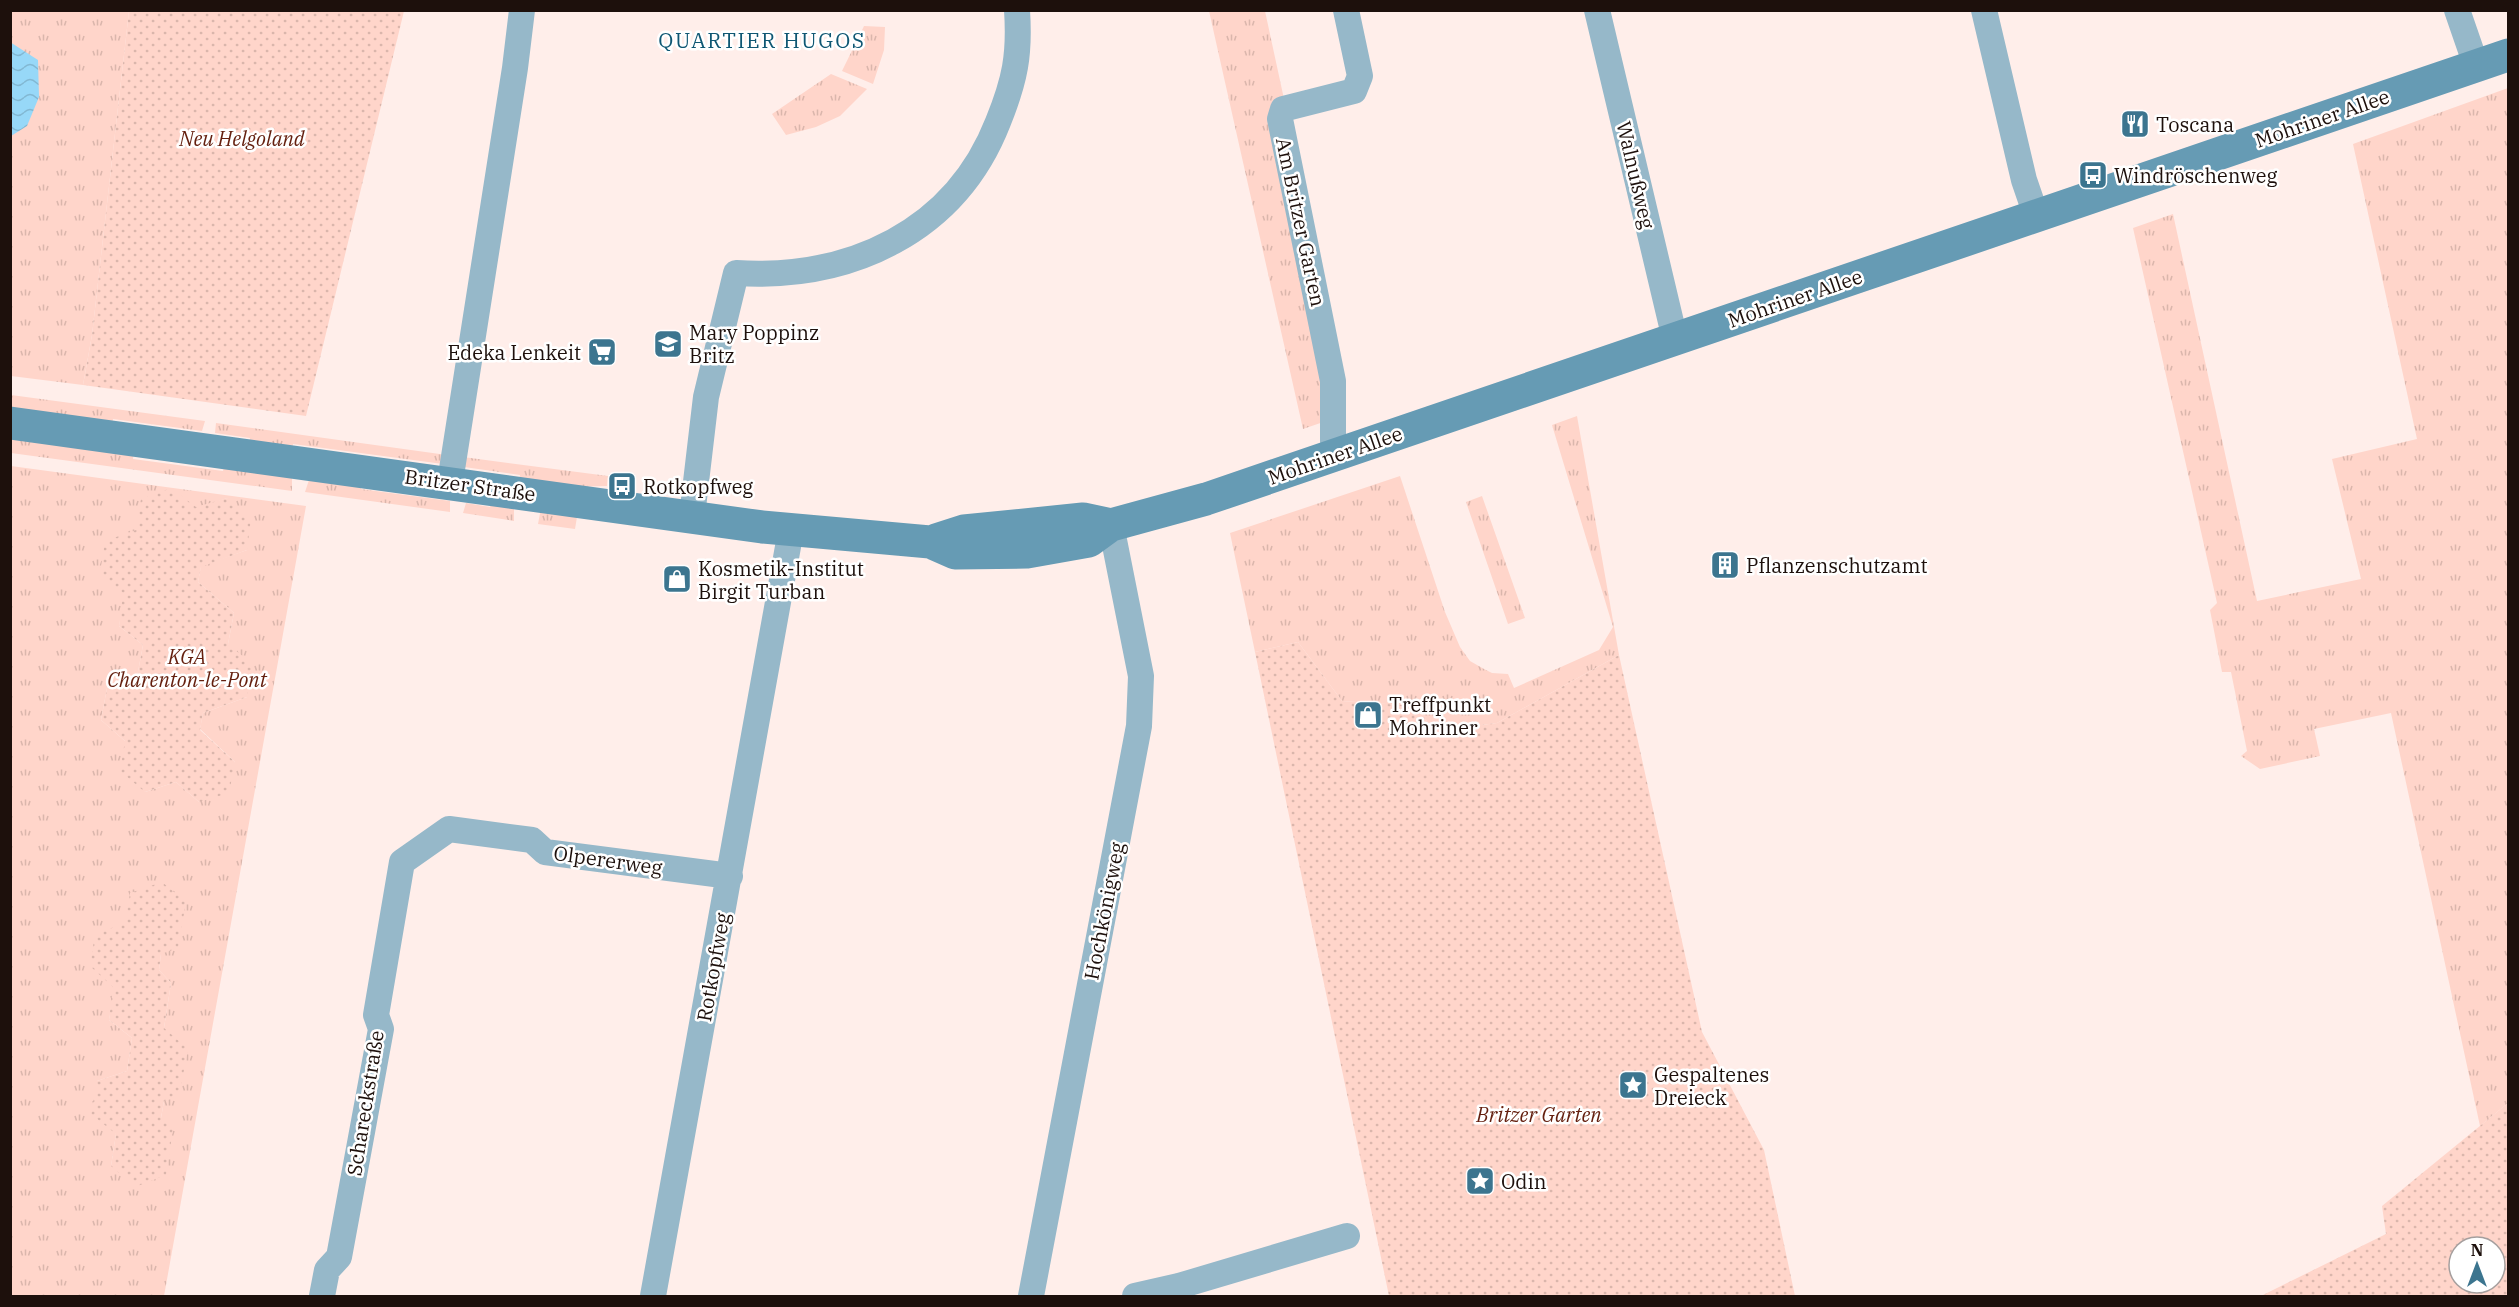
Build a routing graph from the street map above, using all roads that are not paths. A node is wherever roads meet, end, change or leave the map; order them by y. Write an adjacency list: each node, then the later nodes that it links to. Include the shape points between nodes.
1 (522, 10): 13 (street)
2 (1017, 10): 14 (street, via 1019,44 1013,85 989,145 964,185 919,227 861,257 813,268 736,273 706,398)
3 (1346, 10): 12 (street, Am Britzer Garten, via 1360,76 1354,92 1283,109 1280,119 1333,381 1333,441)
4 (1597, 10): 10 (street, Walnußweg)
5 (1984, 10): 9 (street, via 2024,180)
6 (2457, 10): 8 (street)
7 (2508, 55): 8 (main road, Mohriner Allee)
8 (2476, 65): 9 (main road, Mohriner Allee)
9 (2036, 215): 10 (main road, Mohriner Allee)
10 (1675, 339): 12 (main road, Mohriner Allee)
11 (10, 423): 13 (main road, Britzer Straße)
12 (1337, 454): 15 (main road, Mohriner Allee, via 1206,499)
13 (450, 482): 14 (main road, Britzer Straße)
14 (692, 516): 16 (main road, Britzer Straße)
15 (1111, 525): 16 (main road, Britzer Straße, via 1089,541 1027,552 955,553 930,542); 22 (street, Hochkönigweg, via 1141,676 1139,726)
16 (791, 530): 18 (street, Rotkopfweg)
17 (424, 846): 18 (street, Olpererweg, via 449,829 532,840 545,852); 20 (street, Schareckstraße, via 402,862 376,1015 381,1029 339,1257 327,1270)
18 (730, 876): 21 (street, Rotkopfweg)
19 (1347, 1236): 23 (street)
20 (322, 1296)
21 (653, 1296)
22 (1031, 1296)
23 (1135, 1296)

